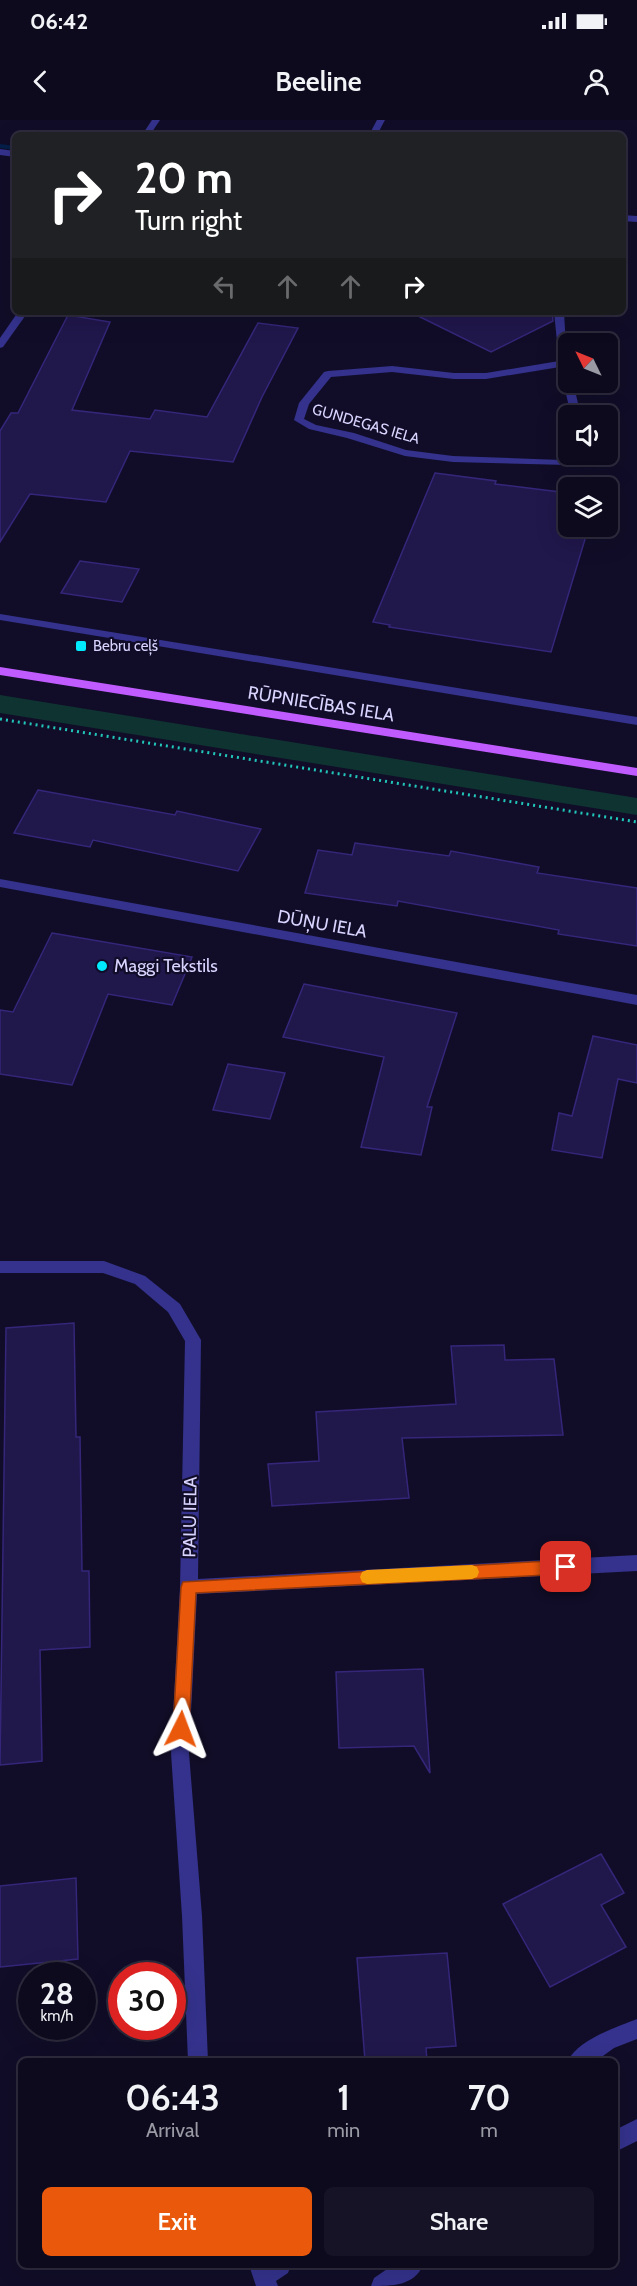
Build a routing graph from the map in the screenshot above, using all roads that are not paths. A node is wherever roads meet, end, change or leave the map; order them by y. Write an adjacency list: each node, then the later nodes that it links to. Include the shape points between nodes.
1 (21, 315): 4 (street)
2 (559, 315): 3 (street)
3 (561, 333)
4 (0, 345)
5 (558, 364): 6 (street, GUNDEGAS IELA, via 486,376 392,369 328,374 304,403 299,420 405,453)
6 (558, 463)
7 (0, 617): 9 (street)
8 (0, 671): 10 (main road, RŪPNIECĪBAS IELA)
9 (637, 721)
10 (637, 772)
11 (0, 883): 12 (street, DŪŅU IELA)
12 (637, 1000)
13 (0, 1267): 15 (street, PALU IELA, via 104,1267 140,1280 174,1308 193,1340)
14 (637, 1563): 15 (street)
15 (189, 1587): 17 (street, PALU IELA, via 180,1753)
16 (637, 2029): 18 (street, via 607,2041)
17 (198, 2058)
18 (582, 2058)
19 (637, 2129): 20 (street)
20 (618, 2140)
21 (408, 2268): 22 (street)
22 (382, 2286)

